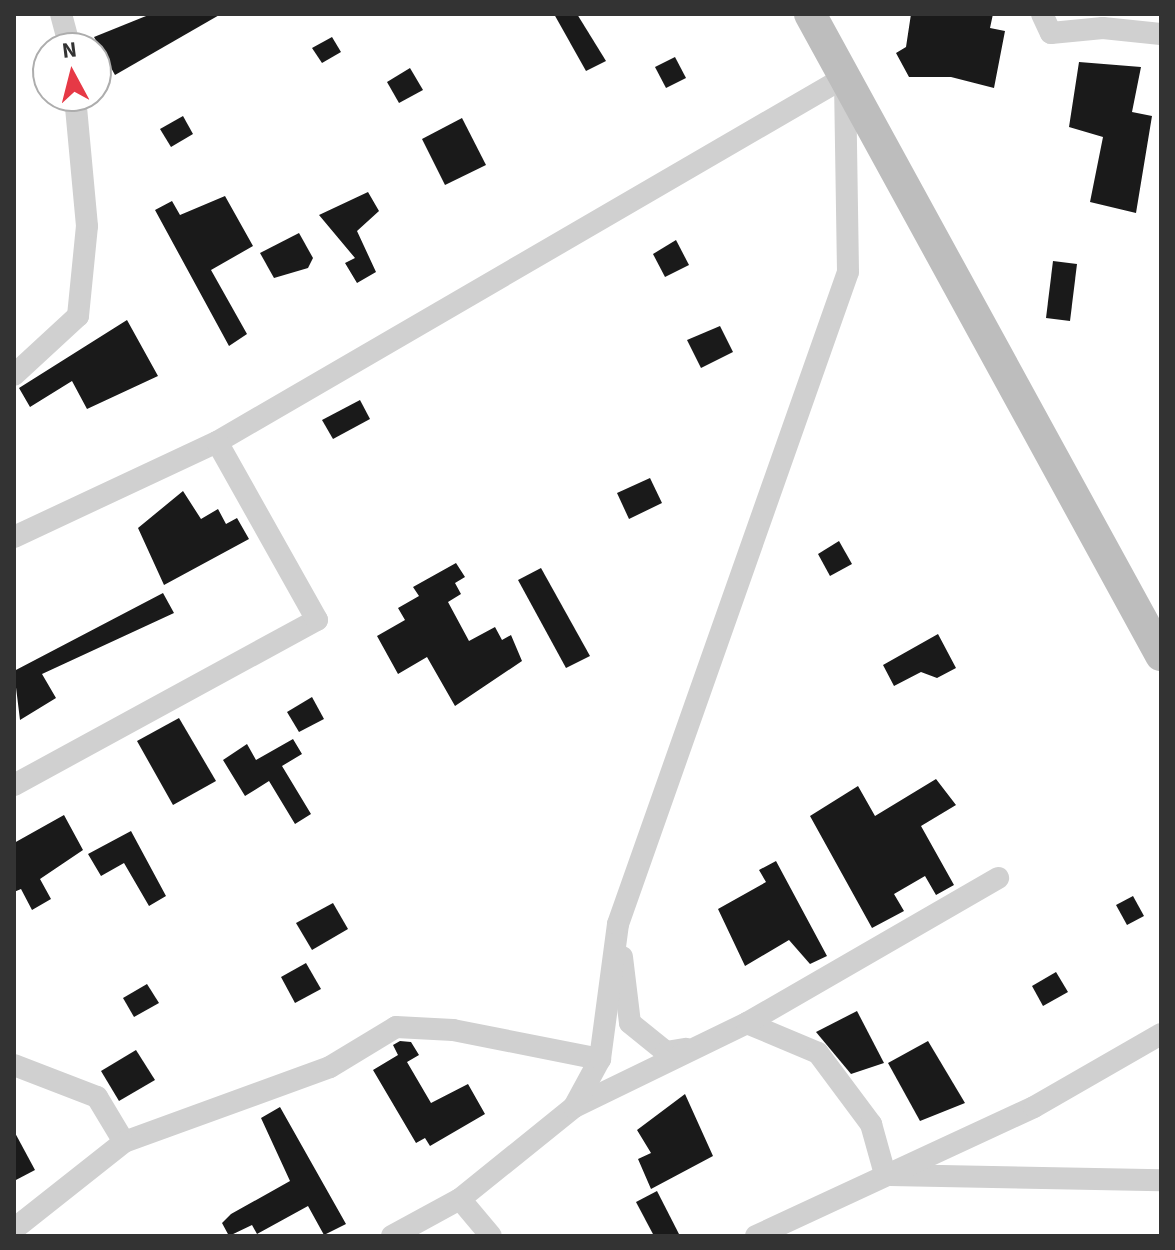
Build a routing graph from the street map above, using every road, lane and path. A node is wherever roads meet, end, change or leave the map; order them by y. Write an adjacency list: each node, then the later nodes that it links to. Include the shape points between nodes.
1 (810, 14): 4 (street)
2 (1042, 14): 3 (street, via 1051,33 1103,28)
3 (1161, 34)
4 (845, 77): 7 (street); 9 (street); 12 (street, via 848,272)
5 (76, 112): 6 (street, via 87,226 78,316)
6 (14, 375)
7 (217, 442): 8 (street); 10 (street, via 317,620)
8 (14, 537)
9 (1161, 655)
10 (14, 785)
11 (998, 878): 13 (street)
12 (618, 924): 15 (street, via 630,1023 666,1052); 16 (street)
13 (747, 1023): 15 (street); 20 (street, via 818,1053 871,1124)
14 (1161, 1034): 20 (street, via 1034,1107)
15 (692, 1048): 18 (street)
16 (600, 1059): 18 (street); 19 (street, via 453,1030 396,1027 330,1067)
17 (14, 1065): 19 (street, via 97,1097)
18 (574, 1107): 22 (street)
19 (124, 1142): 23 (street)
20 (885, 1174): 21 (street); 26 (street)
21 (1161, 1180)
22 (460, 1199): 24 (street); 25 (street)
23 (14, 1229)
24 (392, 1236)
25 (491, 1236)
26 (756, 1236)

